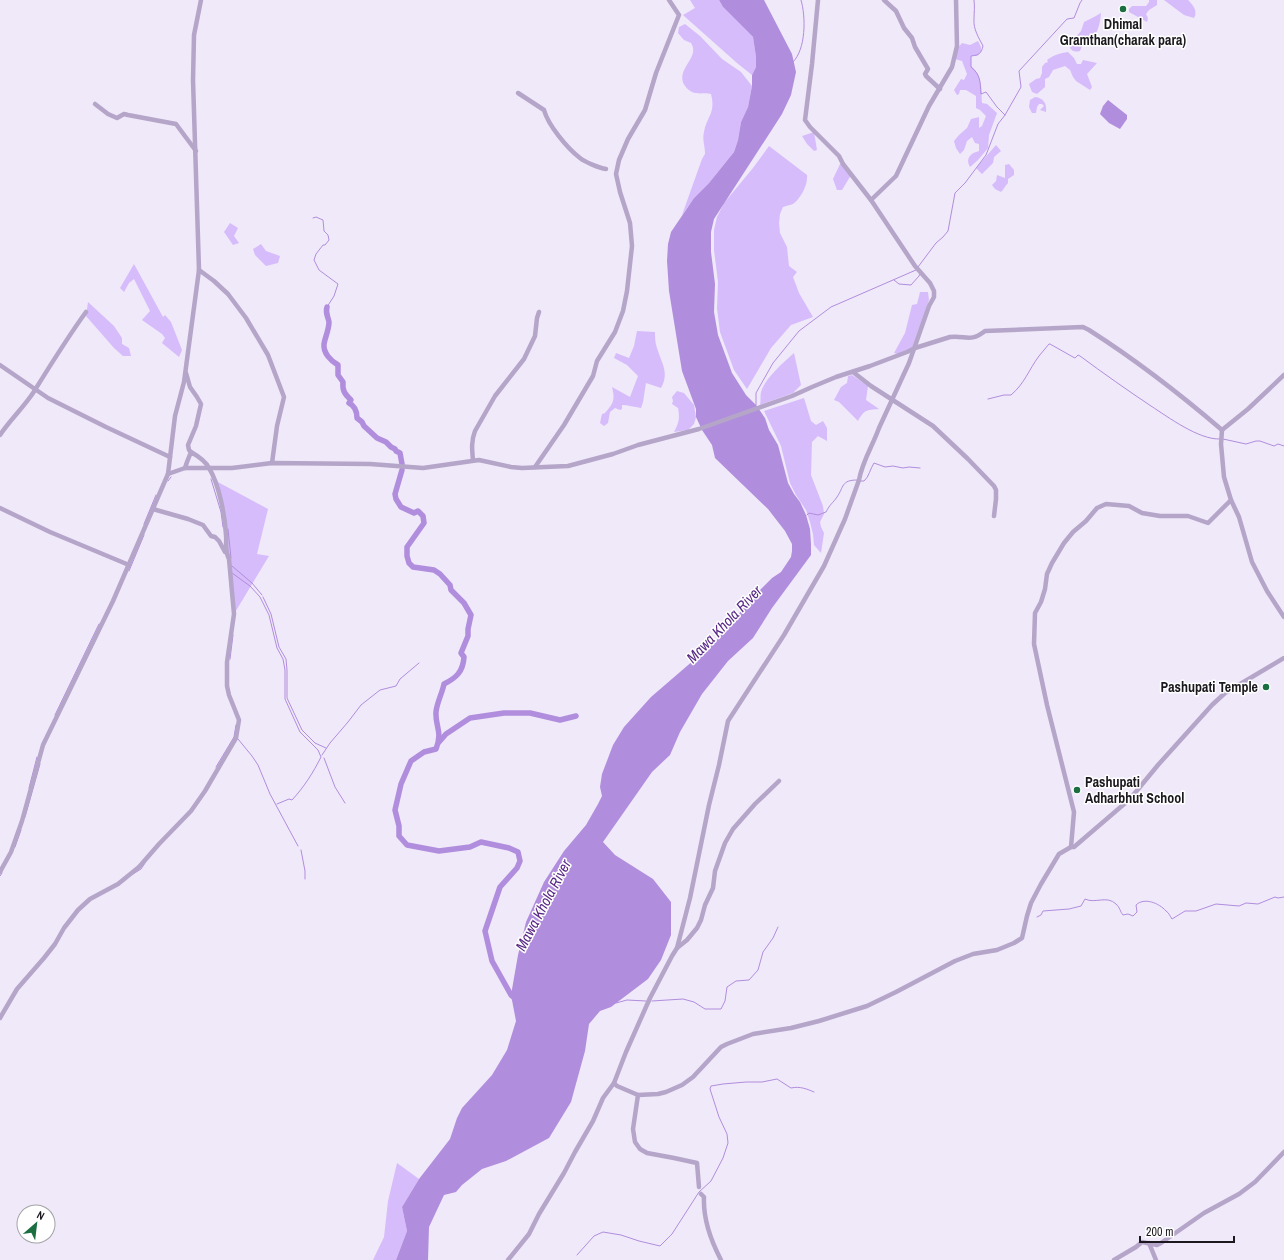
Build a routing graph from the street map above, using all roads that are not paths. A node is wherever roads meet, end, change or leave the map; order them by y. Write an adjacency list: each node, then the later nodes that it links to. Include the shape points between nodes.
1 (201, 0): 9 (street, via 194,35)
2 (669, 0): 28 (street, via 679,15 656,73 645,110 628,139 616,174 631,233 631,260 623,311 615,332 597,361 593,376)
3 (818, 0): 11 (street, via 805,120 837,153)
4 (884, 0): 6 (street, via 896,11 912,38 928,69 926,76)
5 (956, 0): 6 (street, via 956,52)
6 (940, 89): 11 (street, via 920,123 896,176)
7 (518, 93): 10 (street, via 544,110 553,127 581,158)
8 (95, 104): 9 (street, via 117,118 128,114 176,124)
9 (196, 151): 12 (street)
10 (606, 169)
11 (871, 200): 15 (street, via 934,291)
12 (199, 270): 17 (street); 27 (street, via 228,294 246,318 268,356 284,397)
13 (86, 312): 20 (street)
14 (539, 312): 26 (street, via 535,336 524,359 495,396 472,437)
15 (914, 348): 18 (street); 21 (street); 22 (street, via 955,336 972,339 985,331 1083,327 1155,376)
16 (0, 365): 20 (street)
17 (186, 370): 24 (street, via 190,387 201,404 188,445); 25 (street, via 175,416)
18 (853, 372): 21 (street); 28 (street, via 699,429 568,466)
19 (1284, 375): 22 (street)
20 (36, 389): 23 (street); 25 (street, via 85,417)
21 (892, 399): 35 (street, via 934,426 994,486); 43 (street, via 824,566 788,628 728,721)
22 (1222, 430): 32 (street, via 1224,477)
23 (0, 435)
24 (191, 452): 29 (street); 30 (street)
25 (170, 457): 31 (street)
26 (473, 460): 27 (street, via 424,468 370,464); 28 (street, via 511,467)
27 (272, 463): 30 (street)
28 (535, 467)
29 (185, 468): 30 (street); 31 (street)
30 (209, 468): 36 (street, via 223,512)
31 (168, 474): 34 (street)
32 (1231, 500): 38 (street, via 1255,568); 41 (street, via 1208,523 1188,516 1160,516 1142,513 1129,506 1106,504 1097,508 1073,532 1052,563 1041,602 1035,613 1034,644 1074,812)
33 (0, 508): 37 (street)
34 (152, 509): 36 (street, via 203,525); 37 (street)
35 (994, 516)
36 (226, 552): 44 (street, via 229,559 234,614 227,662 227,686 237,713 236,738 191,811 140,867 118,884 90,899 78,910 44,958 17,989)
37 (129, 565): 42 (street, via 43,745 22,821 11,852)
38 (1284, 617)
39 (1284, 658): 41 (street, via 1225,693 1130,799 1074,848)
40 (779, 781): 43 (street, via 733,829 715,871 701,920 697,928)
41 (1072, 847): 46 (street, via 1059,854 1041,884 1031,903 1019,941 997,950 973,954 954,961 867,1006 819,1021 738,1040 721,1048 682,1085 658,1094)
42 (0, 872)
43 (677, 948): 45 (street, via 650,998)
44 (0, 1018)
45 (614, 1082): 46 (street, via 617,1086); 51 (street, via 529,1234)
46 (638, 1095): 48 (street, via 633,1129 635,1142 647,1153 697,1164)
47 (1284, 1152): 50 (street, via 1255,1182 1239,1194 1204,1213 1157,1246)
48 (698, 1187)
49 (701, 1194): 52 (street, via 704,1197 706,1220)
50 (1149, 1243): 53 (street, via 1142,1242); 54 (street)
51 (508, 1260)
52 (721, 1260)
53 (1114, 1260)
54 (1156, 1260)

